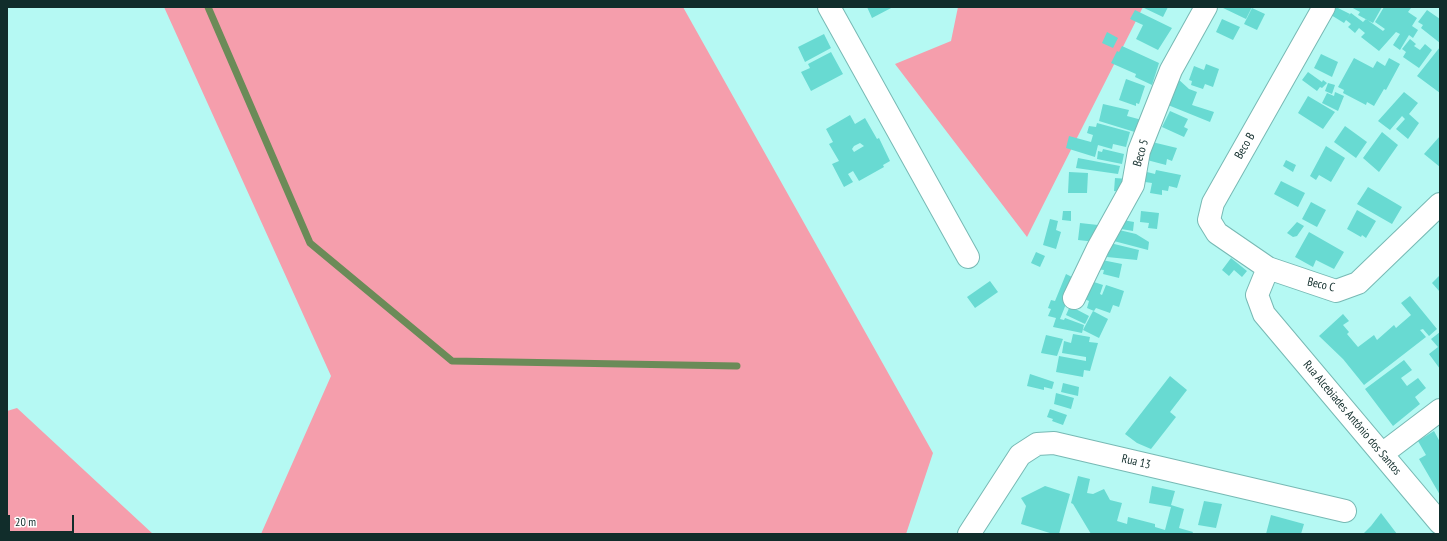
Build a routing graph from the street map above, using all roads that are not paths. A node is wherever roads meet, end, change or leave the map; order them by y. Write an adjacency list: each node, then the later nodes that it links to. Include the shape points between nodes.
1 (829, 7): 5 (street)
2 (1206, 7): 7 (street, Beco 5, via 1171,70 1139,151 1133,185)
3 (1324, 7): 6 (street, Beco B, via 1212,203 1209,220 1217,233)
4 (1440, 204): 6 (street, Beco C, via 1358,283 1336,291)
5 (968, 257)
6 (1268, 268): 9 (street, Rua Alcebiades Antônio dos Santos, via 1257,296 1264,314)
7 (1074, 298)
8 (1440, 410): 9 (street)
9 (1382, 454): 11 (street, Rua Alcebiades Antônio dos Santos)
10 (1345, 511): 12 (street, Rua 13, via 1054,444 1038,444 1020,455)
11 (1440, 523)
12 (969, 534)

